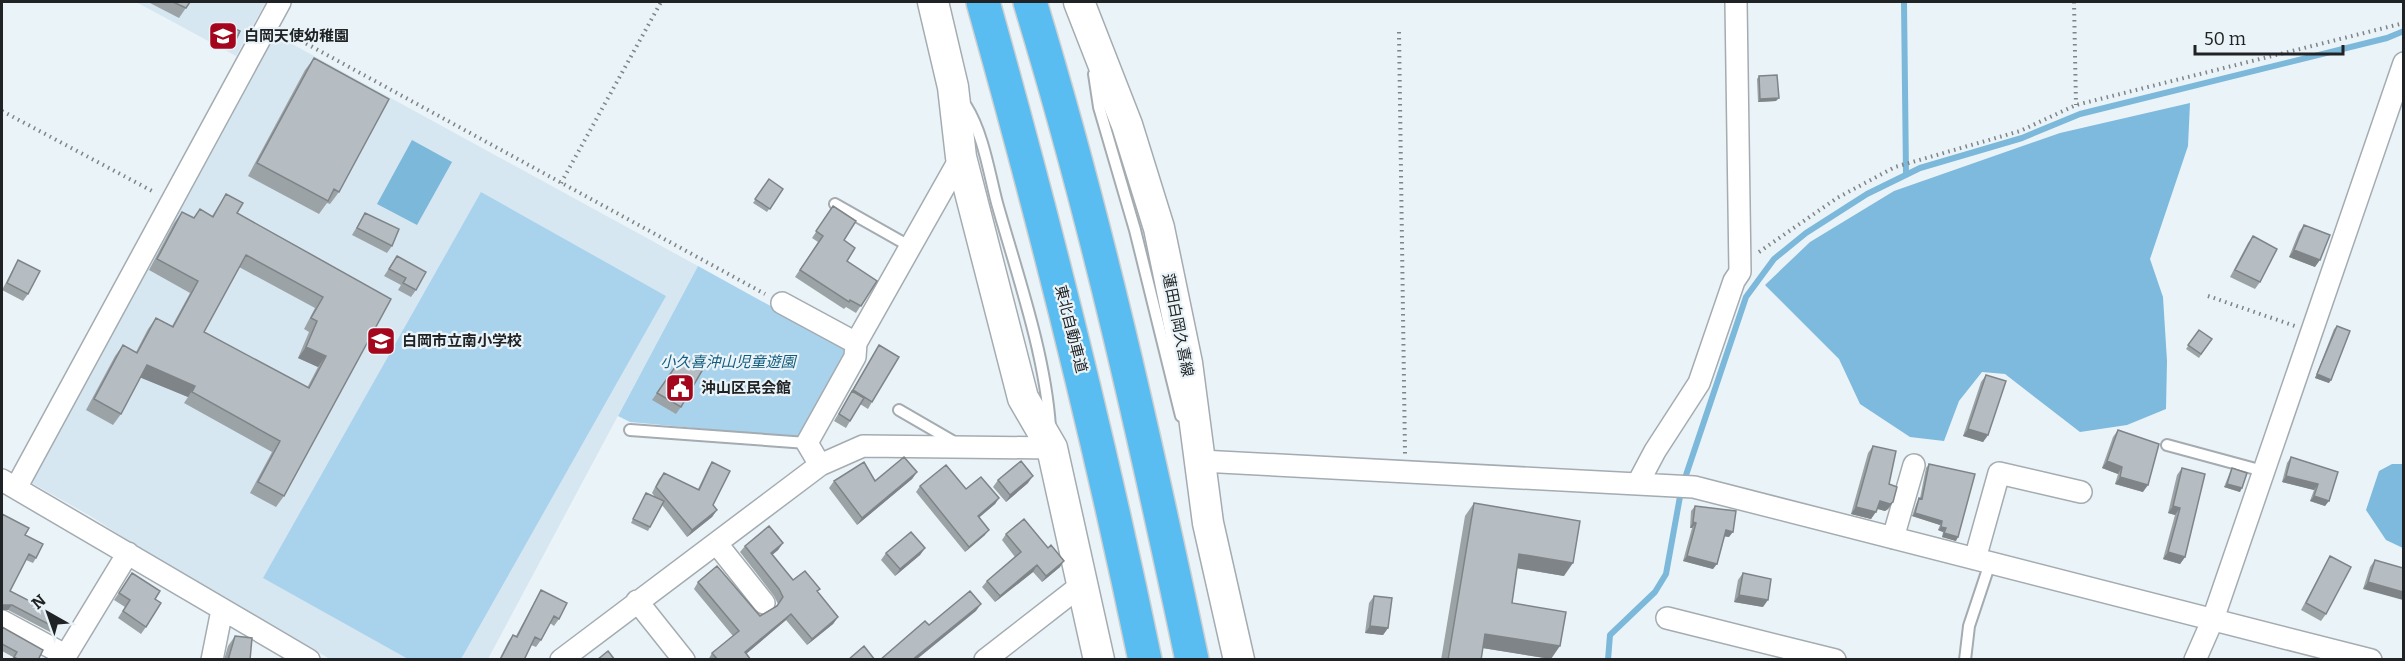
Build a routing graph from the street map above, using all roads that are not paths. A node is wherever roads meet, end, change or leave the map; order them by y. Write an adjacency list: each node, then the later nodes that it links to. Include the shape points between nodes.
1 (280, 2): 25 (street)
2 (933, 2): 8 (street)
3 (983, 2): 46 (highway, 東北自動車道, via 1090,403)
4 (1030, 2): 47 (highway, via 1070,131 1101,252)
5 (1079, 2): 20 (street, 蓮田白岡久喜線, via 1127,125 1153,207 1187,363)
6 (1737, 2): 24 (street, via 1740,272 1699,383)
7 (2403, 63): 23 (street)
8 (953, 87): 9 (street); 19 (lane, via 969,111 1004,225 1048,395)
9 (961, 157): 11 (street); 19 (street, via 1023,398)
10 (835, 204): 11 (lane)
11 (910, 247): 13 (street)
12 (782, 303): 13 (street)
13 (856, 343): 16 (street, via 855,357)
14 (899, 410): 18 (lane)
15 (630, 430): 16 (lane)
16 (807, 443): 21 (street)
17 (2167, 445): 23 (lane)
18 (963, 447): 19 (street); 21 (street, via 863,446)
19 (1052, 448): 31 (street)
20 (1201, 461): 24 (street); 48 (street, 蓮田白岡久喜線, via 1208,523)
21 (820, 465): 28 (street)
22 (1914, 465): 27 (street)
23 (2263, 471): 36 (street)
24 (1638, 483): 27 (street, via 1694,487)
25 (9, 484): 29 (street)
26 (2080, 492): 30 (street, via 2000,473)
27 (1893, 538): 30 (street)
28 (717, 543): 32 (street); 33 (street)
29 (128, 553): 34 (street); 39 (street)
30 (1982, 560): 36 (street); 50 (lane)
31 (1084, 583): 44 (street); 45 (street)
32 (637, 601): 42 (street); 43 (street)
33 (764, 603)
34 (222, 610): 38 (street); 40 (street)
35 (1667, 618): 49 (street)
36 (2213, 620): 51 (street); 52 (street)
37 (2, 621): 39 (street)
38 (277, 651): 41 (street)
39 (64, 658)
40 (212, 660)
41 (309, 660)
42 (561, 660)
43 (684, 660)
44 (985, 660)
45 (1099, 660)
46 (1145, 660)
47 (1192, 660)
48 (1239, 660)
49 (1835, 660)
50 (1965, 660)
51 (2195, 660)
52 (2371, 660)

